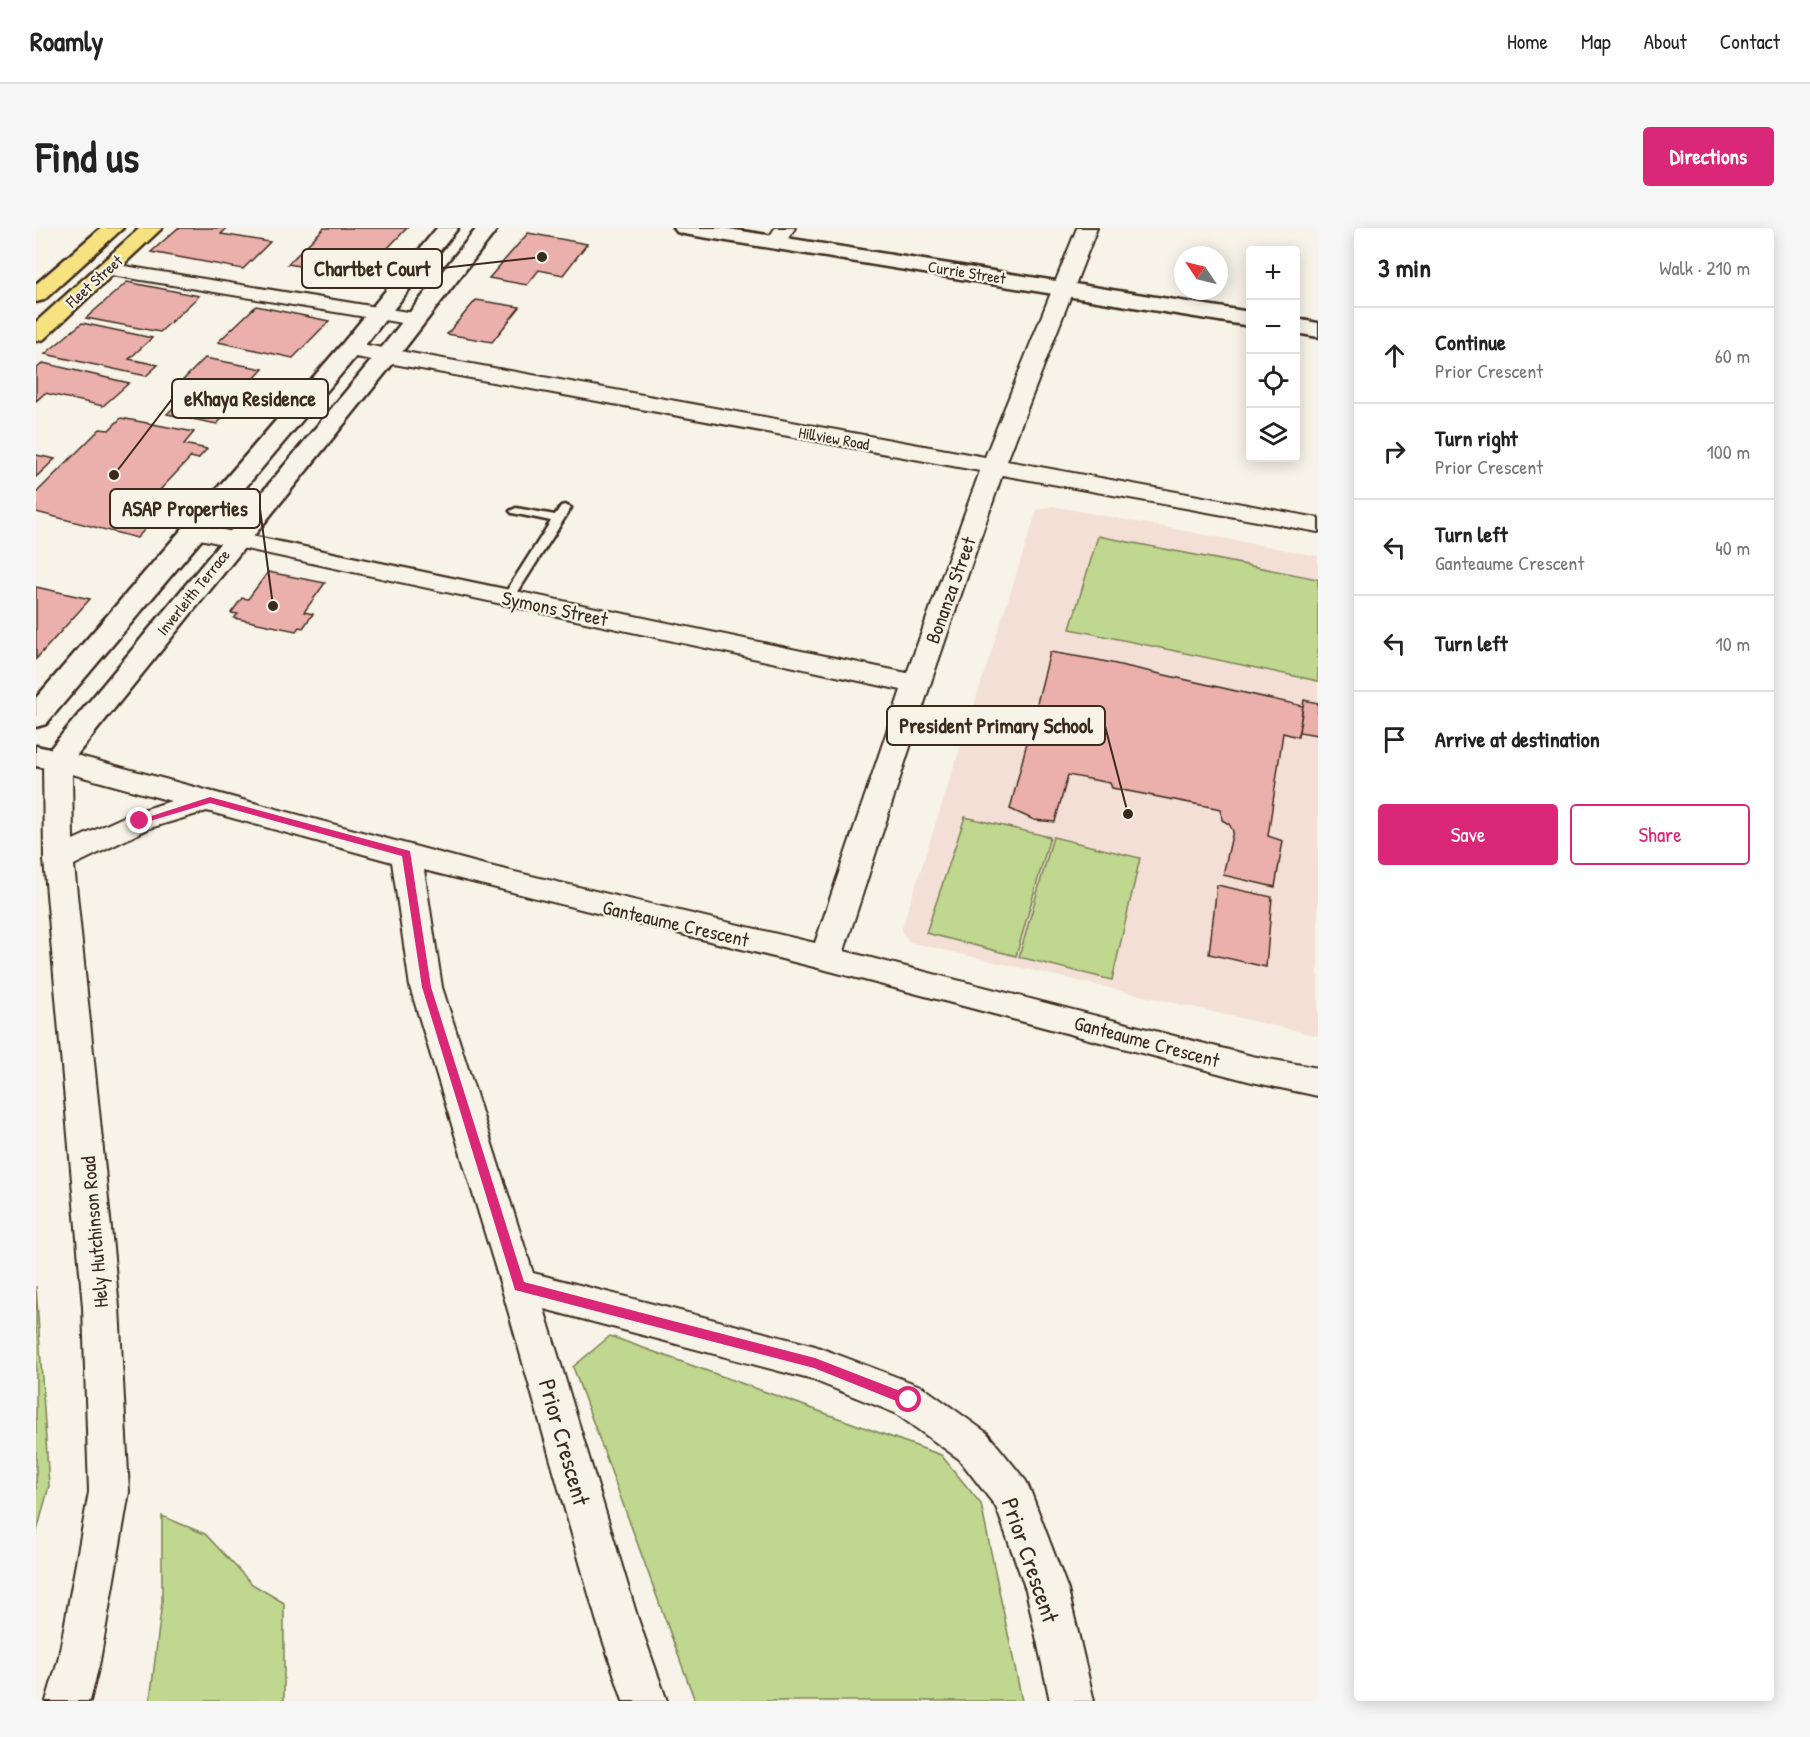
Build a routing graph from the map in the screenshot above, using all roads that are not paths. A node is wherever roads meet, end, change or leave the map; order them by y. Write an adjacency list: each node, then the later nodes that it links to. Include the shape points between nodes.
1 (113, 228): 10 (main road, Fleet Street)
2 (152, 228): 8 (main road, Fleet Street)
3 (448, 228): 11 (street, Inverleith Terrace)
4 (488, 228): 13 (street, Inverleith Terrace)
5 (684, 228): 7 (street, Currie Street)
6 (1087, 228): 9 (street, Bonanza Street)
7 (781, 235): 9 (street, Currie Street)
8 (106, 269): 11 (street); 16 (main road, Fleet Street)
9 (1062, 287): 12 (street, Currie Street); 19 (street, Bonanza Street)
10 (36, 295)
11 (378, 313): 13 (street); 17 (street, Inverleith Terrace)
12 (1246, 318)
13 (414, 319): 18 (street, Inverleith Terrace)
14 (1300, 327): 15 (street)
15 (1318, 330)
16 (36, 334)
17 (350, 349): 18 (street, Hillview Road); 22 (street, Inverleith Terrace)
18 (387, 356): 19 (street, Hillview Road); 23 (street, Inverleith Terrace)
19 (993, 468): 21 (street, Hillview Road); 25 (street, Bonanza Street)
20 (516, 511): 24 (lane, via 561,514)
21 (1318, 525)
22 (195, 531): 23 (street, Symons Street); 26 (street, Inverleith Terrace)
23 (234, 541): 24 (street, Symons Street); 27 (street, Inverleith Terrace)
24 (508, 598): 25 (street, Symons Street)
25 (916, 684): 31 (street, Bonanza Street)
26 (36, 717)
27 (46, 758): 28 (street, Ganteaume Crescent); 30 (street, Hely Hutchinson Road)
28 (210, 800): 29 (street, Ganteaume Crescent); 30 (street, via 140,821)
29 (406, 853): 31 (street, Ganteaume Crescent, via 575,899); 33 (street, Prior Crescent, via 426,987)
30 (59, 860): 34 (street, Hely Hutchinson Road, via 101,1307 109,1492 79,1661)
31 (826, 958): 32 (street, Ganteaume Crescent, via 1252,1069)
32 (1318, 1082)
33 (519, 1286): 35 (street, Prior Crescent); 36 (street, Prior Crescent, via 815,1363 909,1400 973,1446 1012,1495 1047,1590)
34 (68, 1701)
35 (645, 1701)
36 (1072, 1701)

